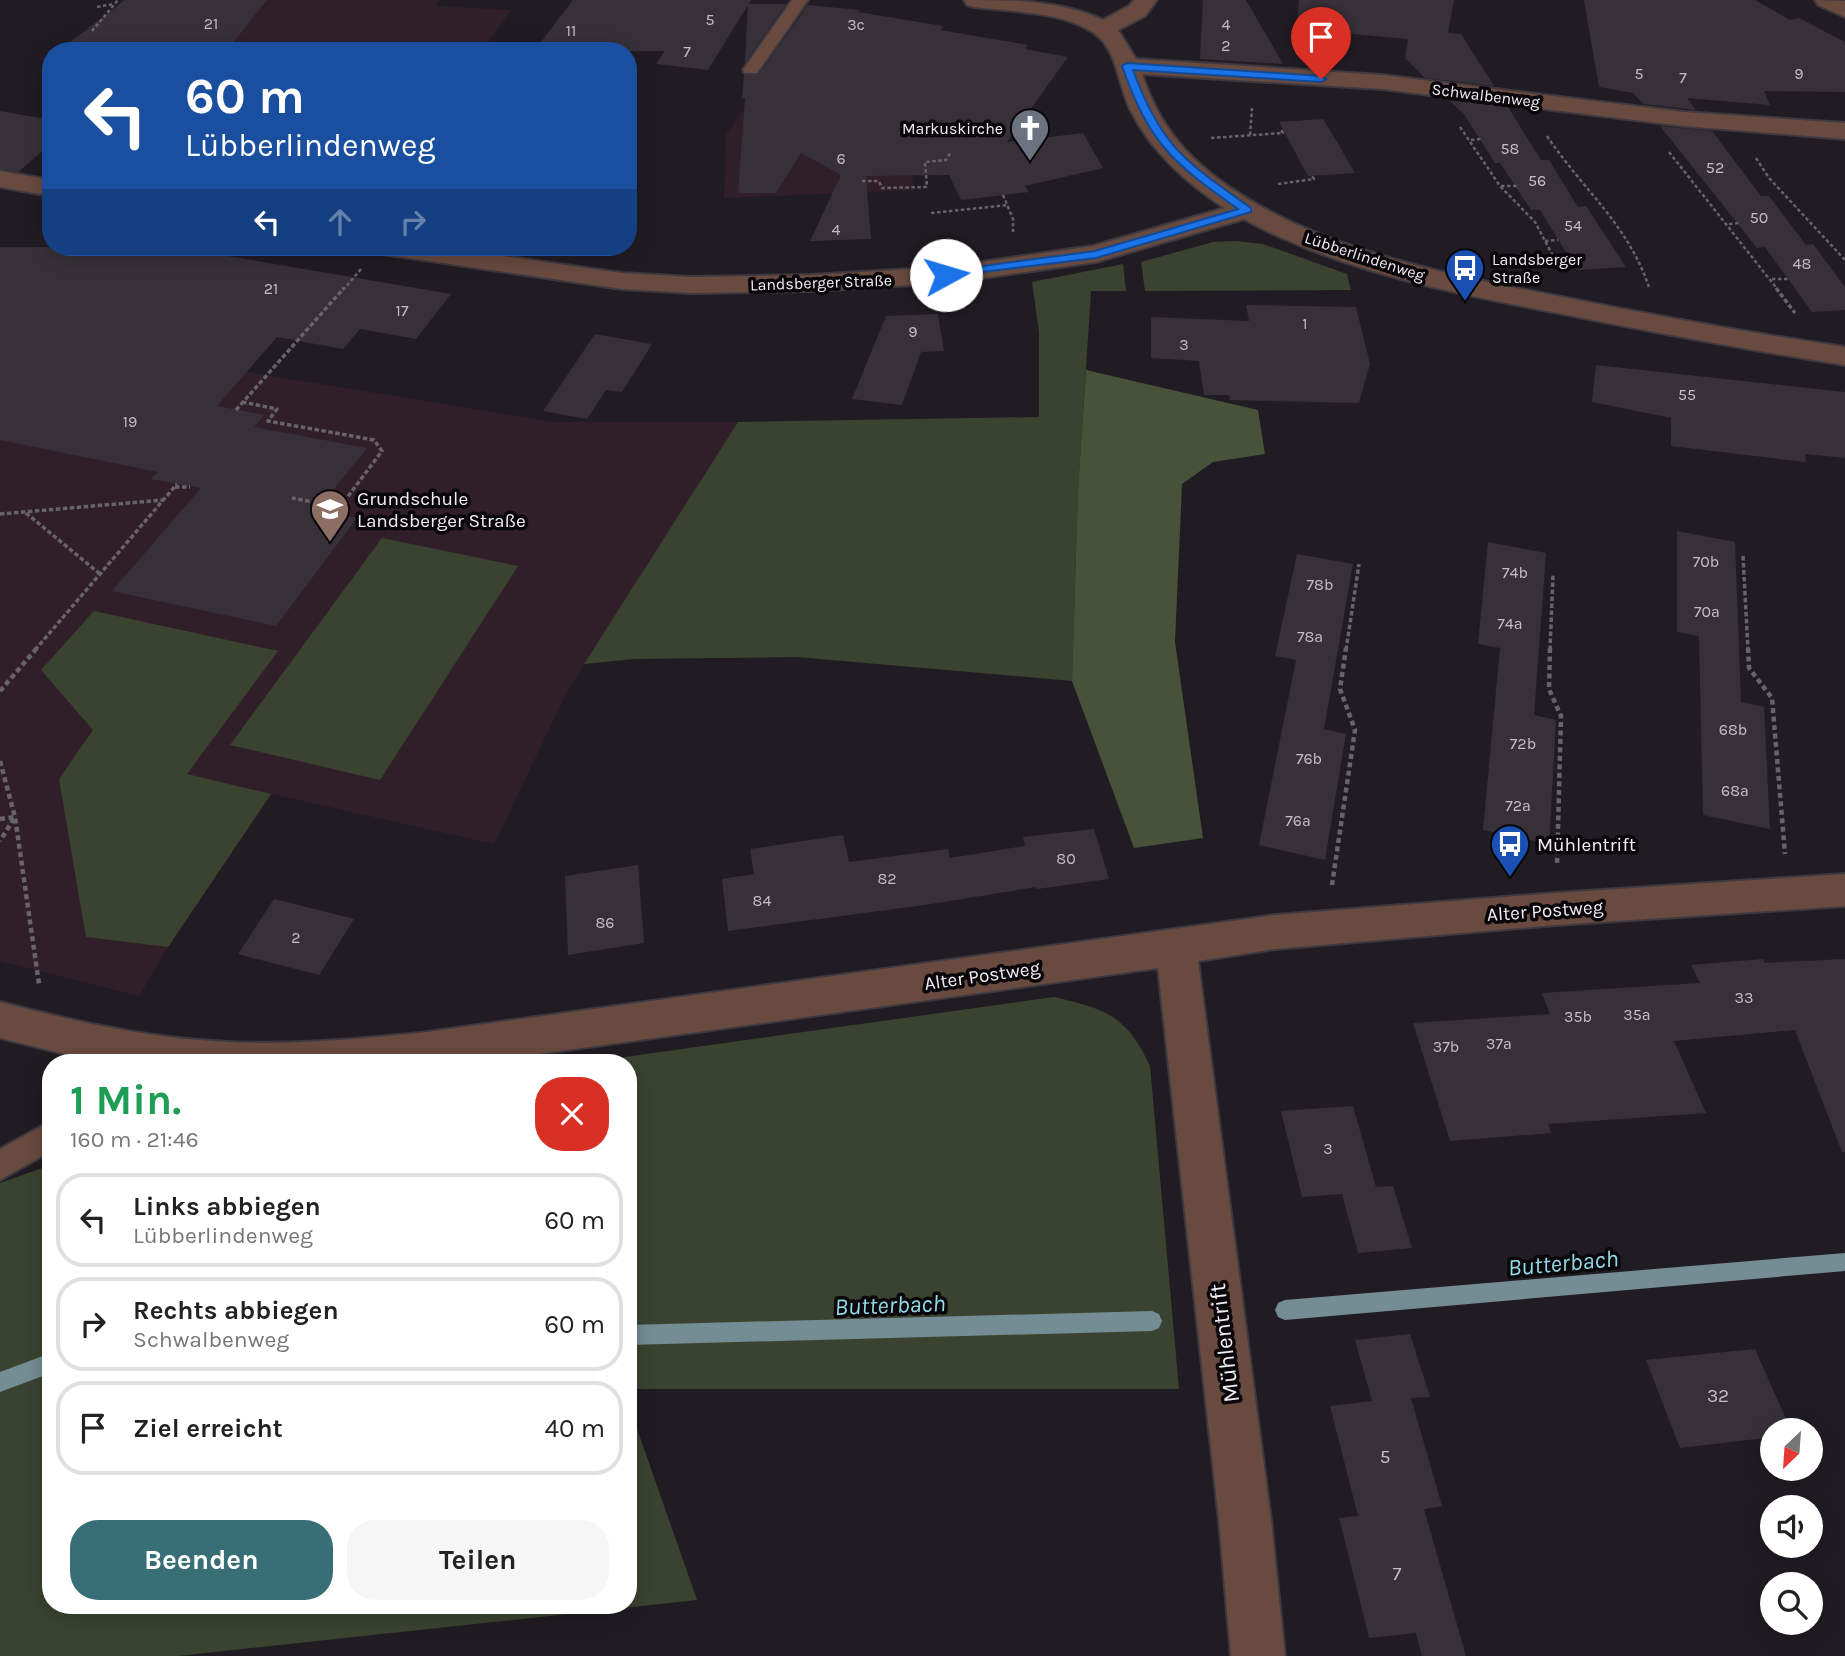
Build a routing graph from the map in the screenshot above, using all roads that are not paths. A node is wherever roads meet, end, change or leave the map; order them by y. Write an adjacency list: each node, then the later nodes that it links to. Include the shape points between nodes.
1 (800, 0): 8 (lane)
2 (975, 0): 6 (street, via 1058,13)
3 (1146, 0): 6 (street, via 1137,11)
4 (1826, 0): 5 (street)
5 (1845, 10)
6 (1103, 29): 7 (street, Lübberlindenweg)
7 (1127, 66): 9 (street, Schwalbenweg, via 1382,82 1632,113); 12 (street, Lübberlindenweg, via 1142,108 1163,142 1190,170)
8 (751, 69)
9 (1845, 131)
10 (0, 179): 11 (street)
11 (42, 186)
12 (1247, 210): 13 (street, Landsberger Straße, via 1096,254 946,275 810,284 622,281); 14 (street, Lübberlindenweg, via 1366,259 1480,290)
13 (446, 256)
14 (1835, 354)
15 (1845, 890): 16 (street, Alter Postweg, via 1275,932)
16 (1176, 948): 19 (street, Alter Postweg); 22 (street, Mühlentrift)
17 (19, 1025): 18 (street, Alter Postweg)
18 (120, 1054)
19 (398, 1054)
20 (42, 1140): 21 (lane)
21 (0, 1166)
22 (1258, 1656)

